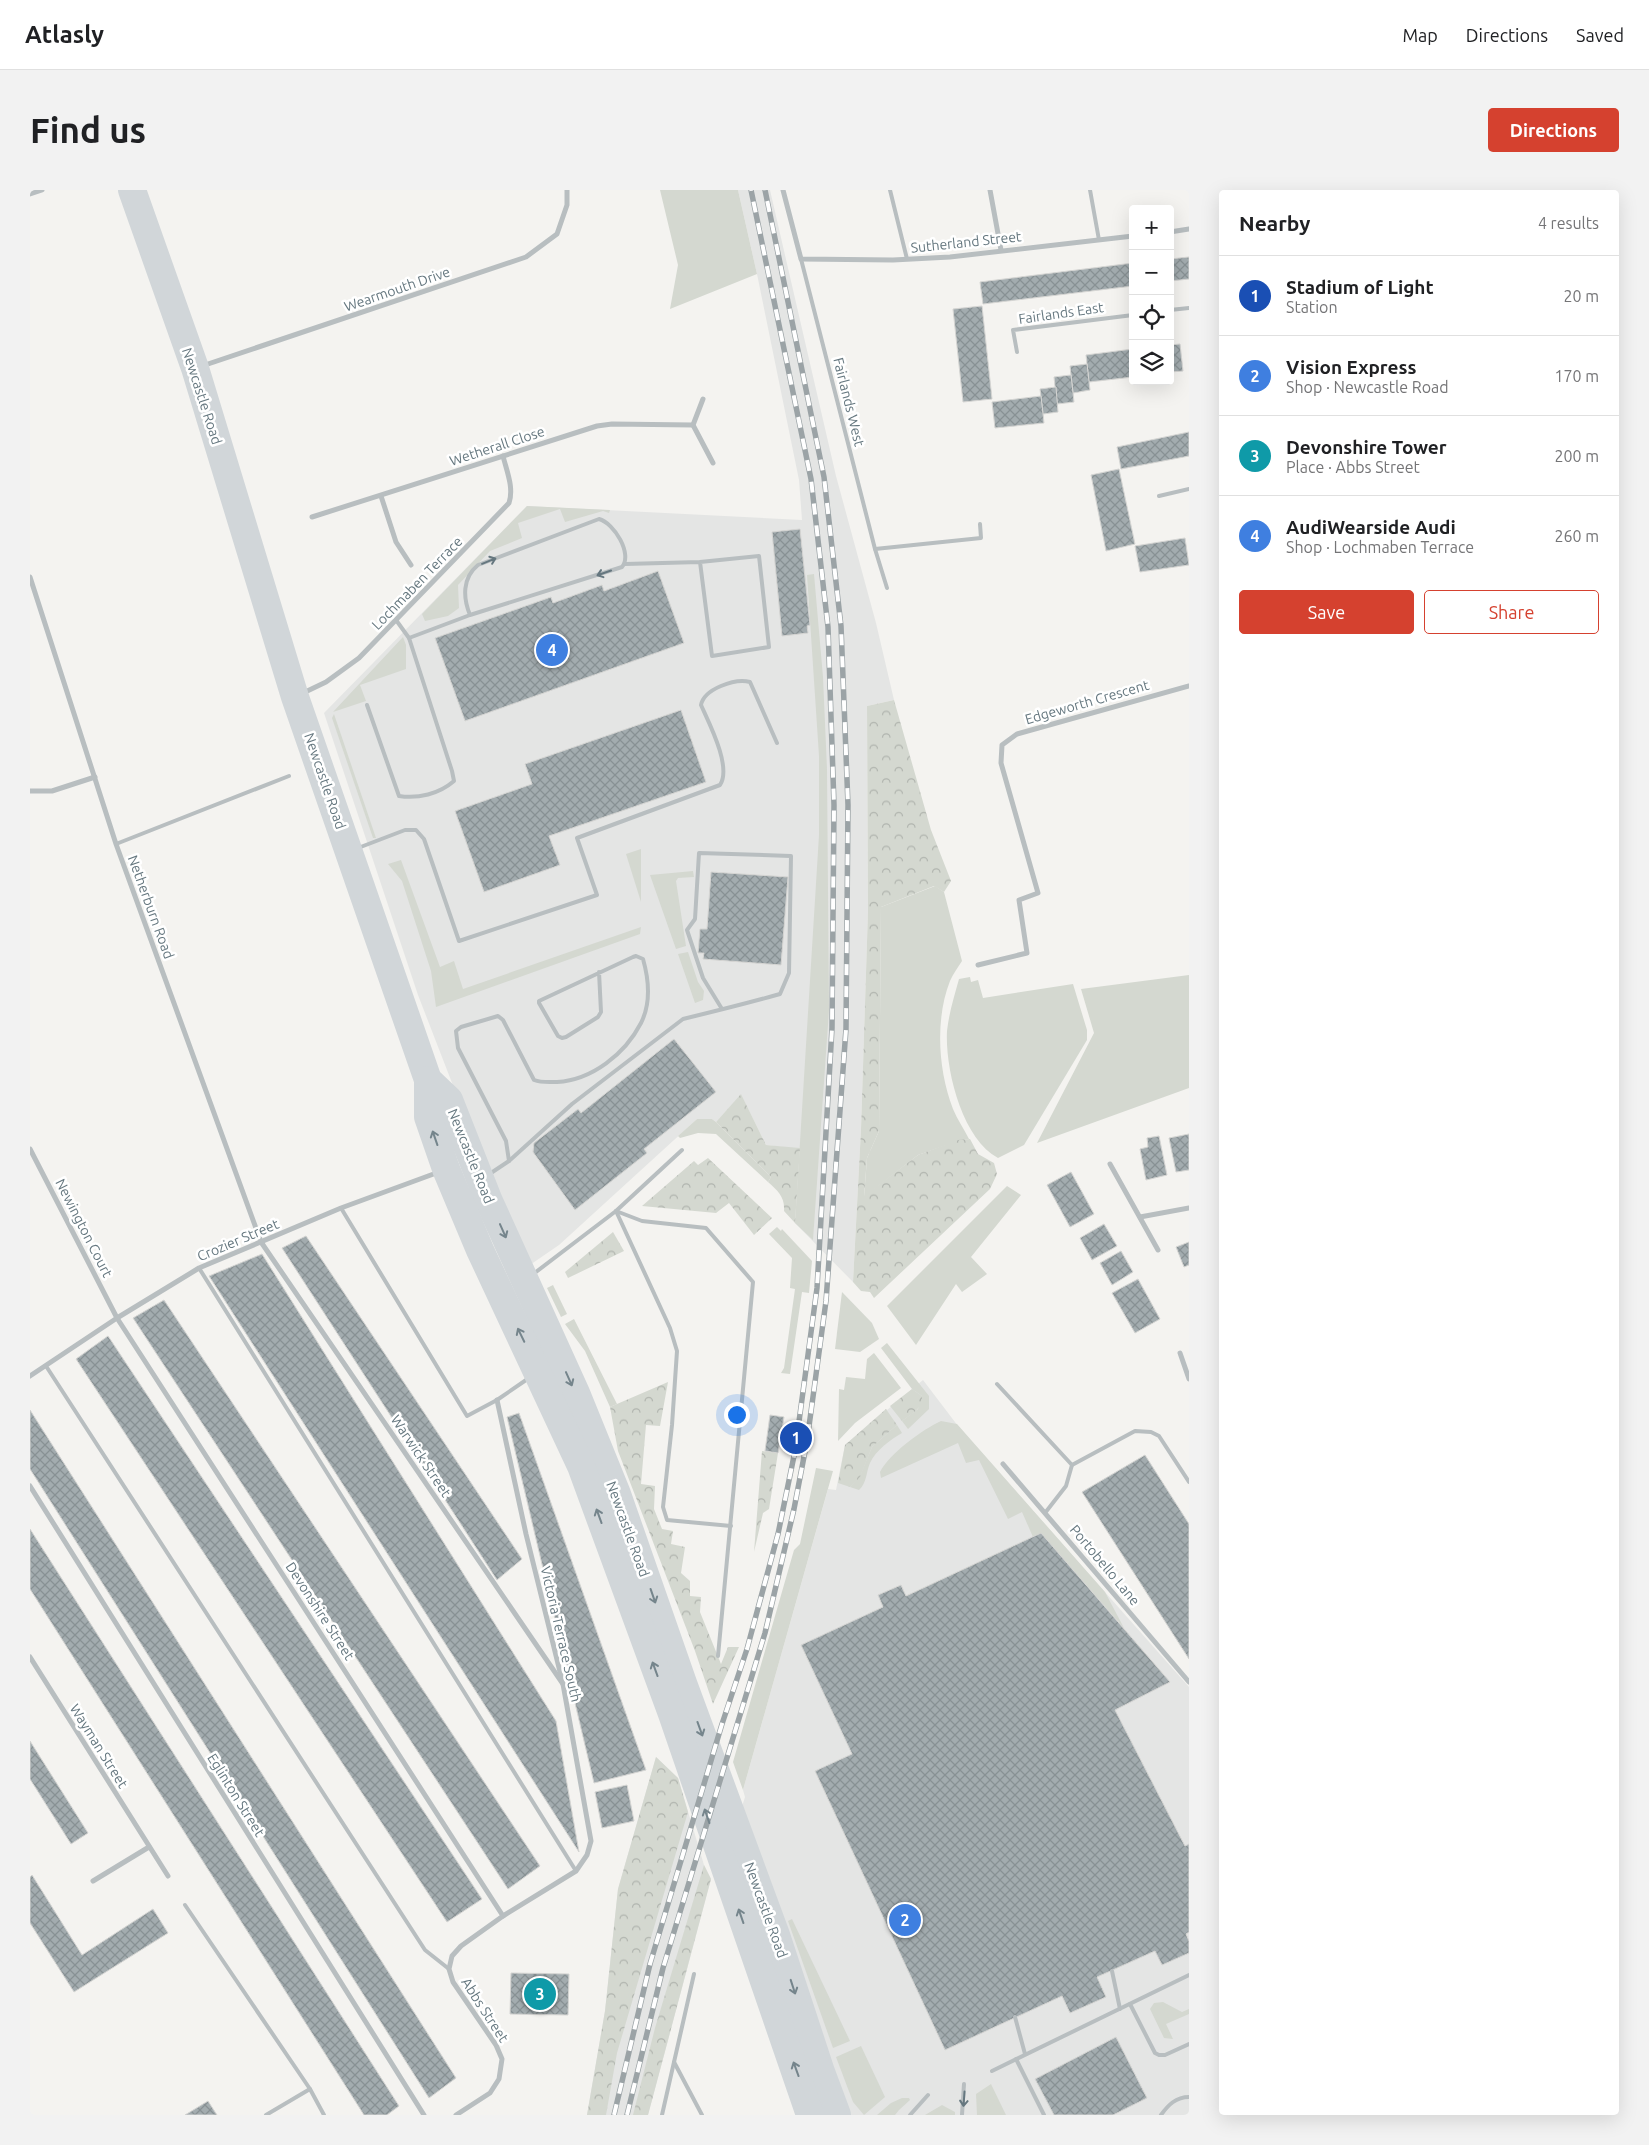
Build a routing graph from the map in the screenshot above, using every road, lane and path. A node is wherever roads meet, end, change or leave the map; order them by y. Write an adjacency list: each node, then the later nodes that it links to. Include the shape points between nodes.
1 (42, 190): 8 (street)
2 (132, 190): 20 (highway, Newcastle Road)
3 (567, 190): 20 (street, Wearmouth Drive, via 567,205 557,234 526,257)
4 (783, 190): 14 (street)
5 (890, 190): 15 (lane)
6 (990, 190): 13 (street)
7 (1090, 190): 12 (lane)
8 (30, 194)
9 (1189, 230): 10 (street)
10 (1174, 232)
11 (1129, 236): 12 (street, Sutherland Street)
12 (1099, 240): 13 (street, Sutherland Street)
13 (1001, 250): 15 (street, Sutherland Street)
14 (801, 259): 15 (street, Sutherland Street); 30 (lane, Fairlands West)
15 (907, 259)
16 (1189, 308): 17 (lane)
17 (1174, 310)
18 (1129, 316): 19 (lane, Fairlands East, via 1013,330)
19 (1017, 352)
20 (194, 368): 40 (highway, Newcastle Road)
21 (703, 399): 22 (street)
22 (693, 425): 23 (street, Wetherall Close, via 597,426); 24 (street)
23 (503, 456): 26 (street, Wetherall Close); 37 (street, Lochmaben Terrace, via 511,484 509,503)
24 (713, 463)
25 (1189, 489): 27 (lane)
26 (381, 496): 28 (street, Wetherall Close); 33 (street, via 396,542)
27 (1159, 496)
28 (312, 517)
29 (980, 524): 30 (lane, via 981,538)
30 (874, 549): 35 (lane, Fairlands West)
31 (700, 562): 31 (lane, via 712,656 769,647 759,556); 32 (lane)
32 (625, 564): 36 (lane, one-way to 36); 36 (lane, one-way to 32, via 465,602 465,588 472,570 478,565 599,520 608,523 619,535)
33 (411, 565)
34 (30, 577): 44 (street, Netherburn Road)
35 (887, 588)
36 (470, 615): 38 (lane)
37 (396, 620): 38 (lane); 40 (street, Lochmaben Terrace, via 345,669)
38 (409, 638): 41 (lane, via 454,781 428,794 399,796)
39 (1189, 686): 48 (street, Edgeworth Crescent, via 1017,734 1002,745 1001,763 1038,893 1019,900 1027,953)
40 (295, 697): 47 (highway, Newcastle Road)
41 (367, 705)
42 (777, 743): 47 (lane, via 750,682 738,681 709,693 701,705 719,749 724,775 720,785 577,838 597,895 459,941 424,839 416,830 405,830)
43 (289, 776): 46 (lane)
44 (95, 777): 45 (street, via 52,792); 46 (street, Netherburn Road)
45 (30, 791)
46 (116, 844): 60 (street, Netherburn Road)
47 (349, 851): 55 (highway, Newcastle Road, via 428,1080 428,1117)
48 (978, 965)
49 (599, 972): 49 (lane, via 540,1001 539,1005 558,1036 566,1037 598,1017 601,1009); 53 (lane, via 636,956 643,959 648,986 647,1005 641,1022 626,1045 581,1078 545,1083 534,1080 502,1017 461,1026 456,1031 458,1048 506,1141)
50 (722, 1010): 50 (lane, via 780,994 789,973 791,856 699,853 695,919 687,930 703,978); 53 (lane, via 683,1019 572,1104)
51 (30, 1149): 64 (street, Newington Court)
52 (682, 1150): 58 (lane)
53 (510, 1161): 55 (lane)
54 (1110, 1164): 59 (street)
55 (464, 1175): 56 (street, Crozier Street); 63 (highway, Newcastle Road, via 480,1250)
56 (341, 1208): 60 (street, Crozier Street); 71 (lane, via 467,1416)
57 (1189, 1208): 59 (street)
58 (616, 1211): 63 (lane); 77 (lane, via 670,1328 677,1351 663,1507 667,1520); 77 (lane, via 642,1221 706,1228 753,1282)
59 (1140, 1217): 61 (street)
60 (261, 1242): 62 (street, Crozier Street); 81 (street, Warwick Street)
61 (1158, 1250)
62 (199, 1268): 64 (street, Crozier Street); 83 (lane)
63 (513, 1287): 67 (highway, one-way to 63); 111 (highway, Newcastle Road, one-way to 111, via 576,1393 617,1494 776,1935)
64 (117, 1318): 66 (street, Crozier Street); 87 (street, Devonshire Street)
65 (1180, 1353): 69 (street)
66 (46, 1366): 68 (street, Crozier Street); 88 (lane, via 425,1950)
67 (538, 1372): 71 (lane); 110 (highway, one-way to 67, via 672,1714 581,1466)
68 (30, 1376)
69 (1189, 1379)
70 (997, 1384): 73 (lane)
71 (497, 1400): 81 (street, Victoria Terrace South)
72 (1003, 1464): 76 (street, Portobello Lane)
73 (1072, 1465): 74 (lane, via 1135,1431 1144,1430 1159,1436); 76 (lane, via 1066,1486)
74 (1189, 1482)
75 (30, 1486): 106 (street, Eglinton Street)
76 (1045, 1513): 80 (street, Portobello Lane)
77 (731, 1526): 78 (lane)
78 (718, 1656)
79 (30, 1657): 82 (street, Wayman Street)
80 (1189, 1682)
81 (563, 1684): 83 (street, Victoria Terrace South, via 591,1841 587,1855)
82 (149, 1847): 84 (street, Wayman Street); 85 (street)
83 (576, 1871): 87 (street, Abbs Street)
84 (168, 1876)
85 (93, 1881)
86 (185, 1905): 101 (lane)
87 (503, 1916): 88 (street, Abbs Street, via 461,1946 452,1956)
88 (449, 1968): 107 (street, Abbs Street, via 453,1982 502,2059 499,2079 490,2093)
89 (1112, 1971): 93 (lane)
90 (694, 1974): 98 (lane)
91 (1189, 1975): 92 (lane)
92 (1130, 2004): 93 (lane); 95 (lane, via 1158,2056)
93 (1120, 2009): 96 (lane)
94 (1015, 2017): 96 (lane)
95 (1189, 2044)
96 (1025, 2054): 97 (lane)
97 (1016, 2059): 99 (lane); 114 (lane)
98 (674, 2061): 108 (lane); 109 (lane)
99 (992, 2071)
100 (964, 2084): 113 (lane, one-way to 113)
101 (310, 2089): 104 (lane); 105 (lane)
102 (928, 2095): 112 (lane)
103 (1189, 2097): 115 (lane, via 1175,2100)
104 (266, 2115)
105 (324, 2115)
106 (424, 2115)
107 (456, 2115)
108 (662, 2115)
109 (702, 2115)
110 (810, 2115)
111 (837, 2115)
112 (910, 2115)
113 (962, 2115)
114 (1044, 2115)
115 (1161, 2115)

